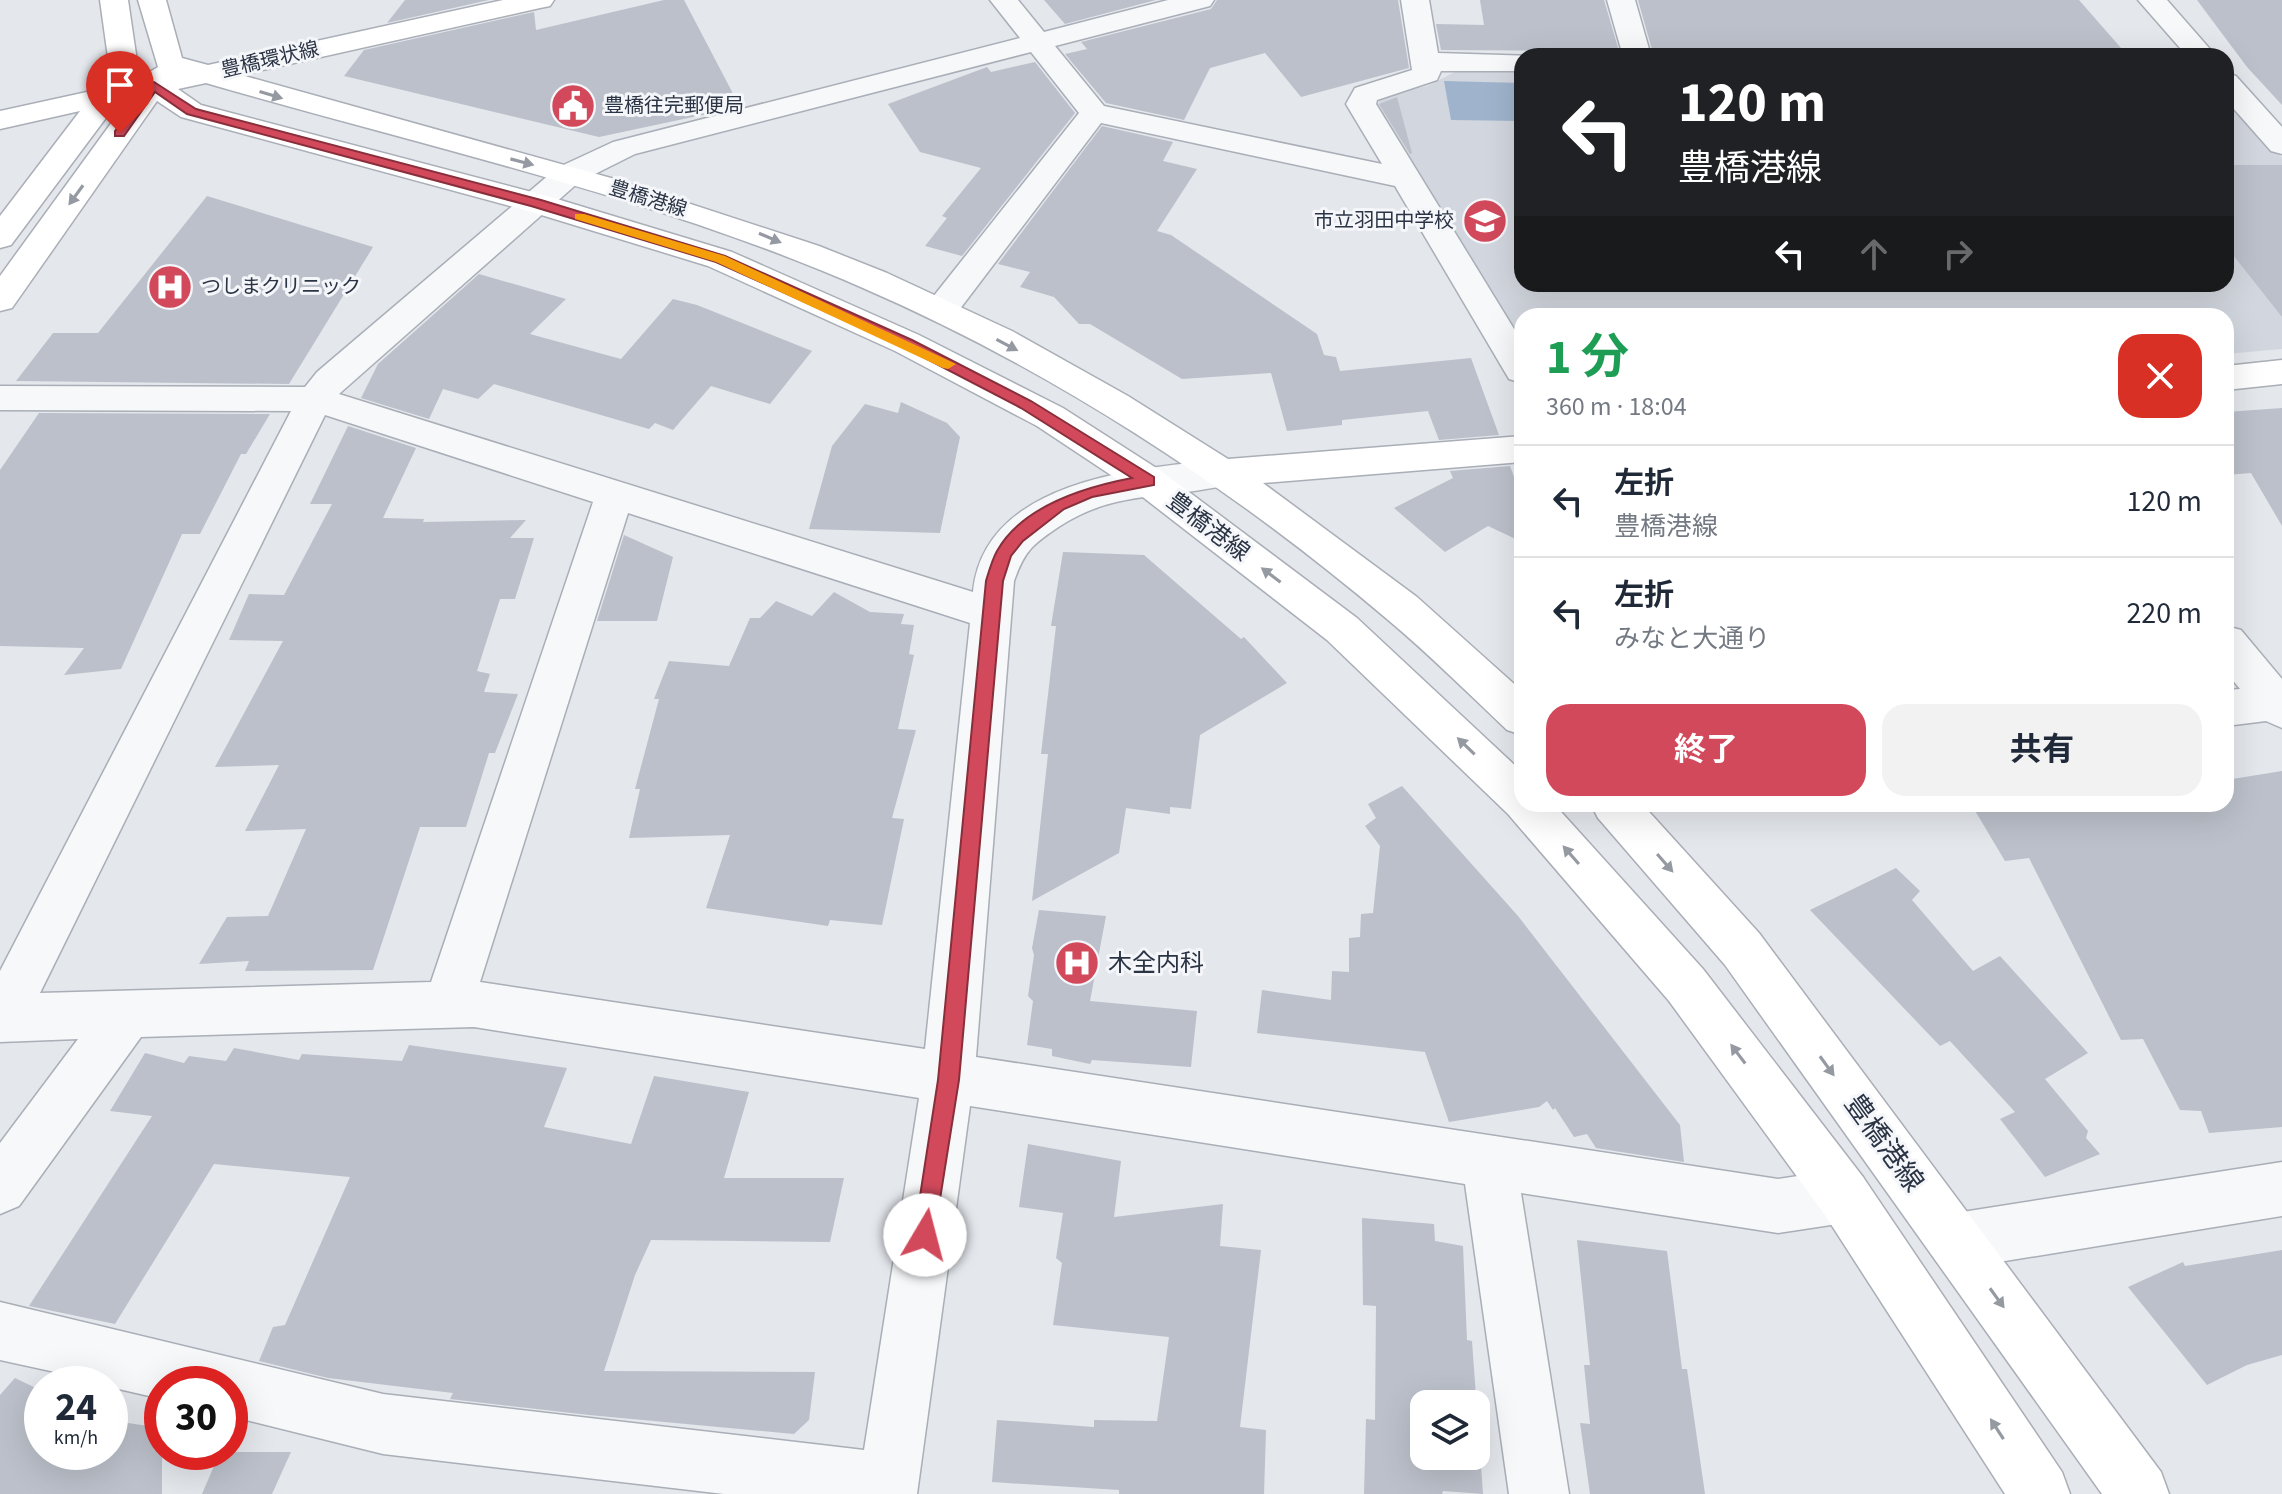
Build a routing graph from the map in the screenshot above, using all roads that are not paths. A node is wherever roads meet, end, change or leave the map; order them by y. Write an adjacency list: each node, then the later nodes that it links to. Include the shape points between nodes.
1 (114, 0): 16 (main road)
2 (152, 0): 16 (main road)
3 (458, 0): 16 (main road, 豊橋環状線)
4 (540, 0): 15 (main road, 豊橋環状線)
5 (1004, 0): 10 (street)
6 (1200, 0): 10 (street)
7 (1415, 0): 13 (street)
8 (1621, 0): 11 (street)
9 (2152, 0): 12 (street)
10 (1039, 42): 19 (street); 22 (street, via 624,148)
11 (1635, 48)
12 (2195, 48)
13 (1427, 62): 14 (street); 23 (street, via 1427,74 1365,94 1361,104)
14 (1514, 62)
15 (207, 74): 16 (main road, 豊橋港線); 22 (main road, 豊橋港線, one-way to 22)
16 (139, 80): 18 (main road, 豊橋環状線); 20 (main road, 豊橋環状線); 24 (main road, 豊橋港線, via 191,111); 25 (main road); 26 (main road, one-way to 26)
17 (2234, 91): 21 (street)
18 (0, 101)
19 (1094, 113): 23 (street); 27 (street)
20 (0, 120)
21 (2282, 145)
22 (568, 175): 24 (street); 27 (main road, 豊橋港線, one-way to 27, via 746,228)
23 (1407, 179): 28 (street)
24 (536, 203): 32 (street); 35 (main road, 豊橋港線, via 720,259 907,343 1050,417)
25 (0, 238)
26 (0, 300)
27 (941, 310): 34 (main road, 豊橋港線, one-way to 34, via 1078,384)
28 (1514, 358)
29 (2282, 372): 30 (main road)
30 (2234, 377)
31 (0, 398): 32 (street)
32 (315, 399): 36 (street); 47 (street)
33 (1514, 450): 34 (main road)
34 (1221, 473): 35 (street); 41 (main road, 豊橋港線, via 1386,595)
35 (1148, 481): 37 (street, via 1089,492 1059,505 1017,536 994,581); 42 (main road, 豊橋港線, one-way to 35, via 1342,629)
36 (615, 494): 37 (street); 45 (street)
37 (991, 614): 48 (street)
38 (2234, 652): 39 (street)
39 (2279, 706): 40 (street)
40 (2234, 708)
41 (1514, 710)
42 (1514, 792)
43 (1533, 812): 52 (main road, 豊橋港線, one-way to 43, via 1686,985)
44 (1621, 812): 53 (main road, 豊橋港線, one-way to 53, via 1742,949)
45 (448, 1005): 46 (street); 48 (street, via 474,1004)
46 (128, 1014): 47 (street); 50 (street)
47 (1, 1018)
48 (948, 1080): 49 (street); 57 (street)
49 (1489, 1163): 52 (street, via 1778,1206); 58 (street)
50 (0, 1187)
51 (2282, 1189): 53 (street)
52 (1844, 1196): 59 (main road, 豊橋港線, one-way to 52)
53 (1956, 1241): 60 (main road, 豊橋港線, one-way to 60)
54 (0, 1331): 55 (street)
55 (145, 1366)
56 (248, 1391): 57 (street, via 383,1424)
57 (888, 1488)
58 (1539, 1494)
59 (2040, 1494)
60 (2139, 1494)

